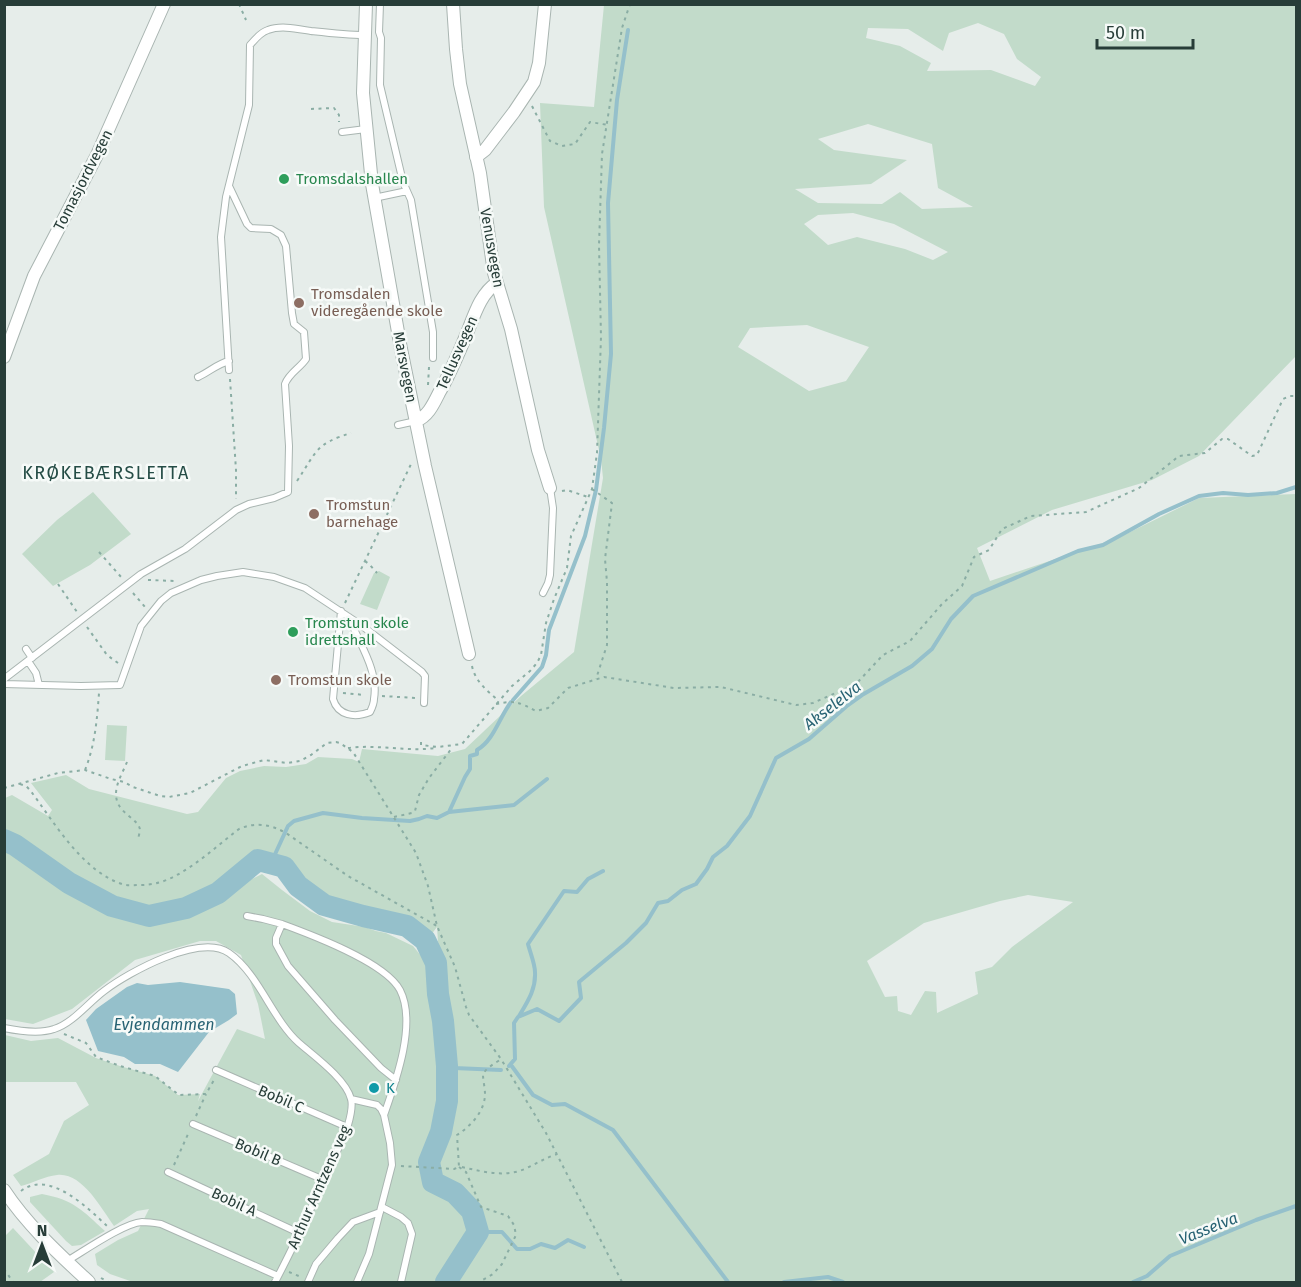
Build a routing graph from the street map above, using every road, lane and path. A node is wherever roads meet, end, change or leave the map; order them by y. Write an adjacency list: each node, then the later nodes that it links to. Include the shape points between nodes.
1 (164, 4): 20 (street, Tomasjordvegen, via 97,155 34,276)
2 (239, 4): 8 (path)
3 (366, 4): 9 (street, Marsvegen)
4 (380, 4): 17 (lane, via 380,85)
5 (453, 4): 15 (street, Venusvegen, via 460,84)
6 (545, 4): 10 (street, via 538,67)
7 (630, 4): 12 (path, via 622,28)
8 (246, 20)
9 (364, 35): 13 (street, Marsvegen); 16 (lane, via 279,28 268,30 254,41 250,47 249,105)
10 (527, 94): 12 (path, via 550,141 562,146 575,144 590,122); 15 (street)
11 (311, 109): 14 (path, via 334,108)
12 (608, 125): 30 (path, via 602,154 597,453)
13 (366, 129): 14 (lane); 18 (street, Marsvegen)
14 (341, 130)
15 (476, 157): 19 (street, Venusvegen)
16 (229, 186): 22 (lane, via 221,237); 32 (lane, via 251,228 271,229 281,235 286,246 294,324 304,332 306,359 285,384)
17 (407, 191): 18 (lane); 21 (lane, via 433,332)
18 (374, 198): 26 (street, Marsvegen)
19 (497, 283): 26 (street, Tellusvegen, via 478,308 435,402); 31 (street, Venusvegen)
20 (4, 357)
21 (433, 358)
22 (229, 361): 23 (lane); 24 (lane)
23 (229, 370): 34 (path)
24 (198, 378)
25 (1296, 396): 51 (path, via 1283,399 1257,455 1222,439 1205,453 1179,456 1139,488 1086,512 1031,516 1002,529 989,550 974,557 962,586 910,641 883,655 856,684 813,703 796,705 721,687 674,688 604,677)
26 (416, 421): 27 (lane); 29 (street, Marsvegen)
27 (398, 425)
28 (351, 433): 32 (path, via 319,448)
29 (420, 443): 36 (path); 48 (street, Marsvegen)
30 (592, 489): 33 (path); 51 (path, via 612,503 605,559 607,645)
31 (551, 490): 33 (path); 42 (lane, via 550,575)
32 (288, 492): 34 (lane)
33 (588, 497): 61 (path, via 571,536 567,568 546,623 541,655)
34 (236, 510): 38 (lane, via 181,551)
35 (99, 552): 40 (path)
36 (365, 561): 37 (path); 43 (path)
37 (377, 573)
38 (138, 576): 40 (lane); 41 (path)
39 (58, 584): 46 (path)
40 (127, 585): 44 (path); 46 (lane)
41 (186, 586): 43 (lane, via 217,576 257,574 299,585); 44 (lane, via 161,600)
42 (543, 593)
43 (341, 611): 45 (lane); 56 (lane)
44 (151, 613): 50 (lane, via 141,626)
45 (349, 616): 57 (lane, via 370,667); 62 (lane, via 404,662 422,672)
46 (82, 620): 49 (lane); 50 (path, via 107,655)
47 (26, 649): 49 (lane)
48 (469, 654): 61 (path, via 474,675)
49 (30, 659): 52 (lane); 53 (lane)
50 (126, 668): 54 (lane, via 120,685)
51 (596, 680): 63 (path, via 568,688 548,708 536,711 519,702)
52 (4, 681): 53 (lane)
53 (39, 686): 54 (lane)
54 (100, 686): 69 (path, via 96,730)
55 (399, 692): 59 (path)
56 (333, 693): 57 (path); 57 (lane, via 340,711 356,716 370,712)
57 (375, 695)
58 (385, 696): 59 (path)
59 (399, 697): 60 (path)
60 (414, 698)
61 (499, 701): 63 (path)
62 (424, 703)
63 (496, 704): 66 (path, via 466,741)
64 (421, 742): 65 (path)
65 (438, 747): 66 (path); 67 (path)
66 (453, 747): 73 (path, via 429,778 415,811)
67 (348, 748): 70 (path, via 336,742 327,743 300,761 250,763 178,796 160,796); 73 (path)
68 (127, 762): 70 (path)
69 (86, 770): 70 (path); 71 (path)
70 (119, 780): 74 (path, via 116,801 138,825)
71 (20, 784): 72 (path); 77 (path, via 30,790 81,858 101,875 124,885 156,884 176,876 239,829 257,824 286,832 348,876)
72 (4, 788)
73 (394, 817): 77 (path, via 416,853)
74 (138, 840)
75 (247, 916): 76 (lane)
76 (282, 924): 82 (lane, via 276,944 288,966 335,1020); 82 (lane, via 351,953 394,981 402,996 406,1024)
77 (437, 926): 80 (path, via 455,967 466,1007)
78 (4, 1028): 79 (lane)
79 (53, 1030): 83 (path, via 87,1043 96,1058 155,1076 178,1095); 84 (lane, via 132,972 187,949 217,948 244,968 293,1038 341,1080)
80 (501, 1059): 88 (path); 90 (path, via 483,1076 482,1108 468,1128 457,1135)
81 (217, 1071): 83 (path); 87 (lane, Bobil C)
82 (396, 1080): 85 (lane)
83 (206, 1094): 86 (path)
84 (351, 1099): 85 (lane, via 377,1105); 87 (lane, Arthur Arntzens veg)
85 (384, 1114): 89 (lane)
86 (193, 1124): 91 (path); 92 (lane, Bobil B)
87 (347, 1127): 92 (lane, Arthur Arntzens veg)
88 (557, 1154): 90 (path, via 514,1172 487,1173); 108 (path)
89 (392, 1165): 90 (path); 95 (lane)
90 (459, 1167): 107 (path, via 466,1172 481,1207 508,1216 516,1235 502,1264)
91 (169, 1173): 97 (lane, Bobil A)
92 (324, 1180): 97 (lane, Arthur Arntzens veg)
93 (4, 1190): 98 (street)
94 (18, 1194): 96 (path, via 34,1185 50,1185 83,1204)
95 (381, 1209): 102 (lane, via 353,1222 316,1264); 105 (lane); 106 (lane, via 401,1217 412,1234)
96 (114, 1233): 98 (lane); 101 (lane, via 143,1222 161,1224)
97 (299, 1233): 100 (lane, Arthur Arntzens veg)
98 (68, 1261): 104 (street)
99 (4, 1269): 103 (path)
100 (282, 1269): 101 (lane, Arthur Arntzens veg); 102 (path)
101 (277, 1279)
102 (309, 1281)
103 (13, 1282)
104 (89, 1282)
105 (357, 1282)
106 (401, 1282)
107 (479, 1282)
108 (622, 1282)

